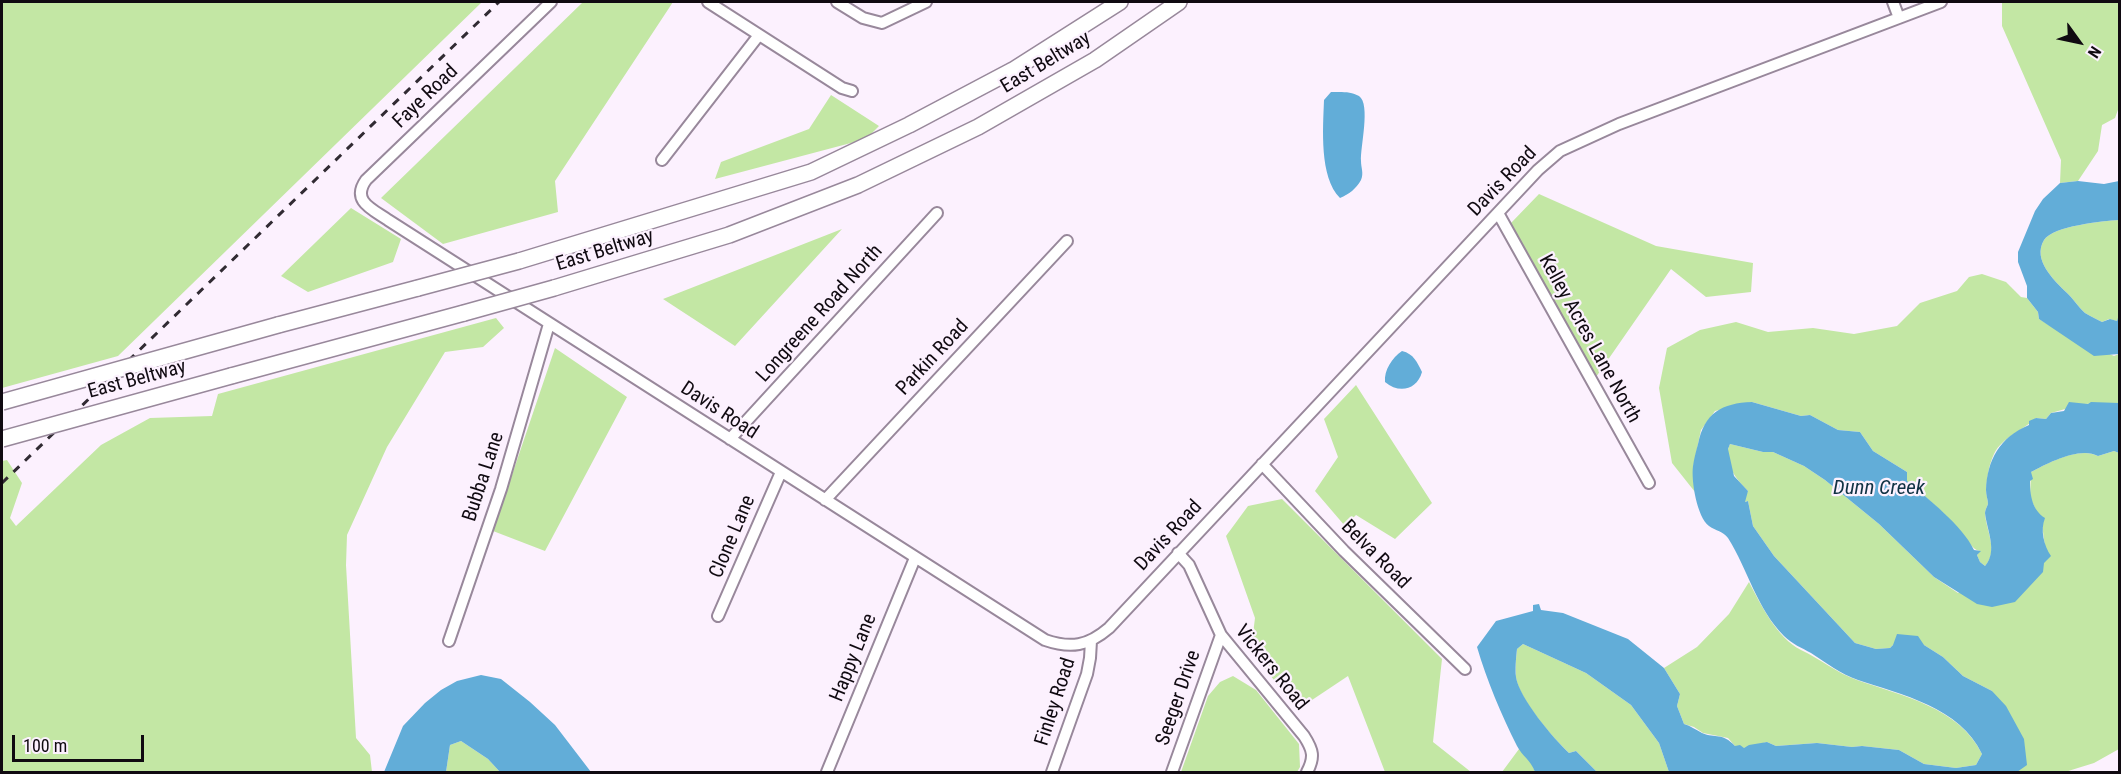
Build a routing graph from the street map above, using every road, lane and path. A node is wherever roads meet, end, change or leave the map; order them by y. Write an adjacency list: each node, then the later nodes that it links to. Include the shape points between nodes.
1 (551, 2): 15 (street, Faye Road, via 366,180 361,187 363,201)
2 (708, 2): 10 (street)
3 (837, 2): 4 (street, via 863,18 882,23)
4 (926, 2)
5 (1120, 2): 18 (highway, East Beltway, bridge, via 1013,70 811,172 519,261)
6 (1179, 2): 19 (highway, East Beltway, bridge, via 1095,60 978,127 858,185 729,235 554,288)
7 (1893, 2): 9 (street)
8 (1941, 2): 9 (street, Davis Road)
9 (1899, 18): 14 (street, Davis Road, via 1572,144 1548,160)
10 (759, 35): 11 (street); 12 (street)
11 (852, 91)
12 (662, 160)
13 (937, 213): 20 (street, Longreene Road North)
14 (1498, 213): 21 (street, Davis Road); 23 (street, Kelley Acres Lane North)
15 (388, 220): 17 (street, Davis Road)
16 (1067, 241): 24 (street, Parkin Road)
17 (549, 324): 20 (street, Davis Road); 29 (street, Bubba Lane, via 501,489)
18 (2, 402)
19 (2, 439)
20 (730, 440): 22 (street, Davis Road)
21 (1262, 464): 25 (street, Davis Road); 31 (street, Belva Road)
22 (781, 472): 24 (street, Davis Road); 27 (street, Clone Lane)
23 (1649, 483)
24 (825, 500): 26 (street, Davis Road)
25 (1178, 553): 28 (street, Vickers Road, via 1189,565); 30 (street, Davis Road, via 1109,628)
26 (915, 558): 30 (street, Davis Road, via 1045,640 1065,646); 32 (street, Happy Lane)
27 (718, 616)
28 (1221, 635): 34 (street, Seeger Drive); 35 (street, Vickers Road, via 1304,736 1314,755)
29 (448, 640)
30 (1091, 641): 33 (street, Finley Road, via 1087,674)
31 (1465, 669)
32 (827, 772)
33 (1052, 772)
34 (1172, 772)
35 (1307, 772)

